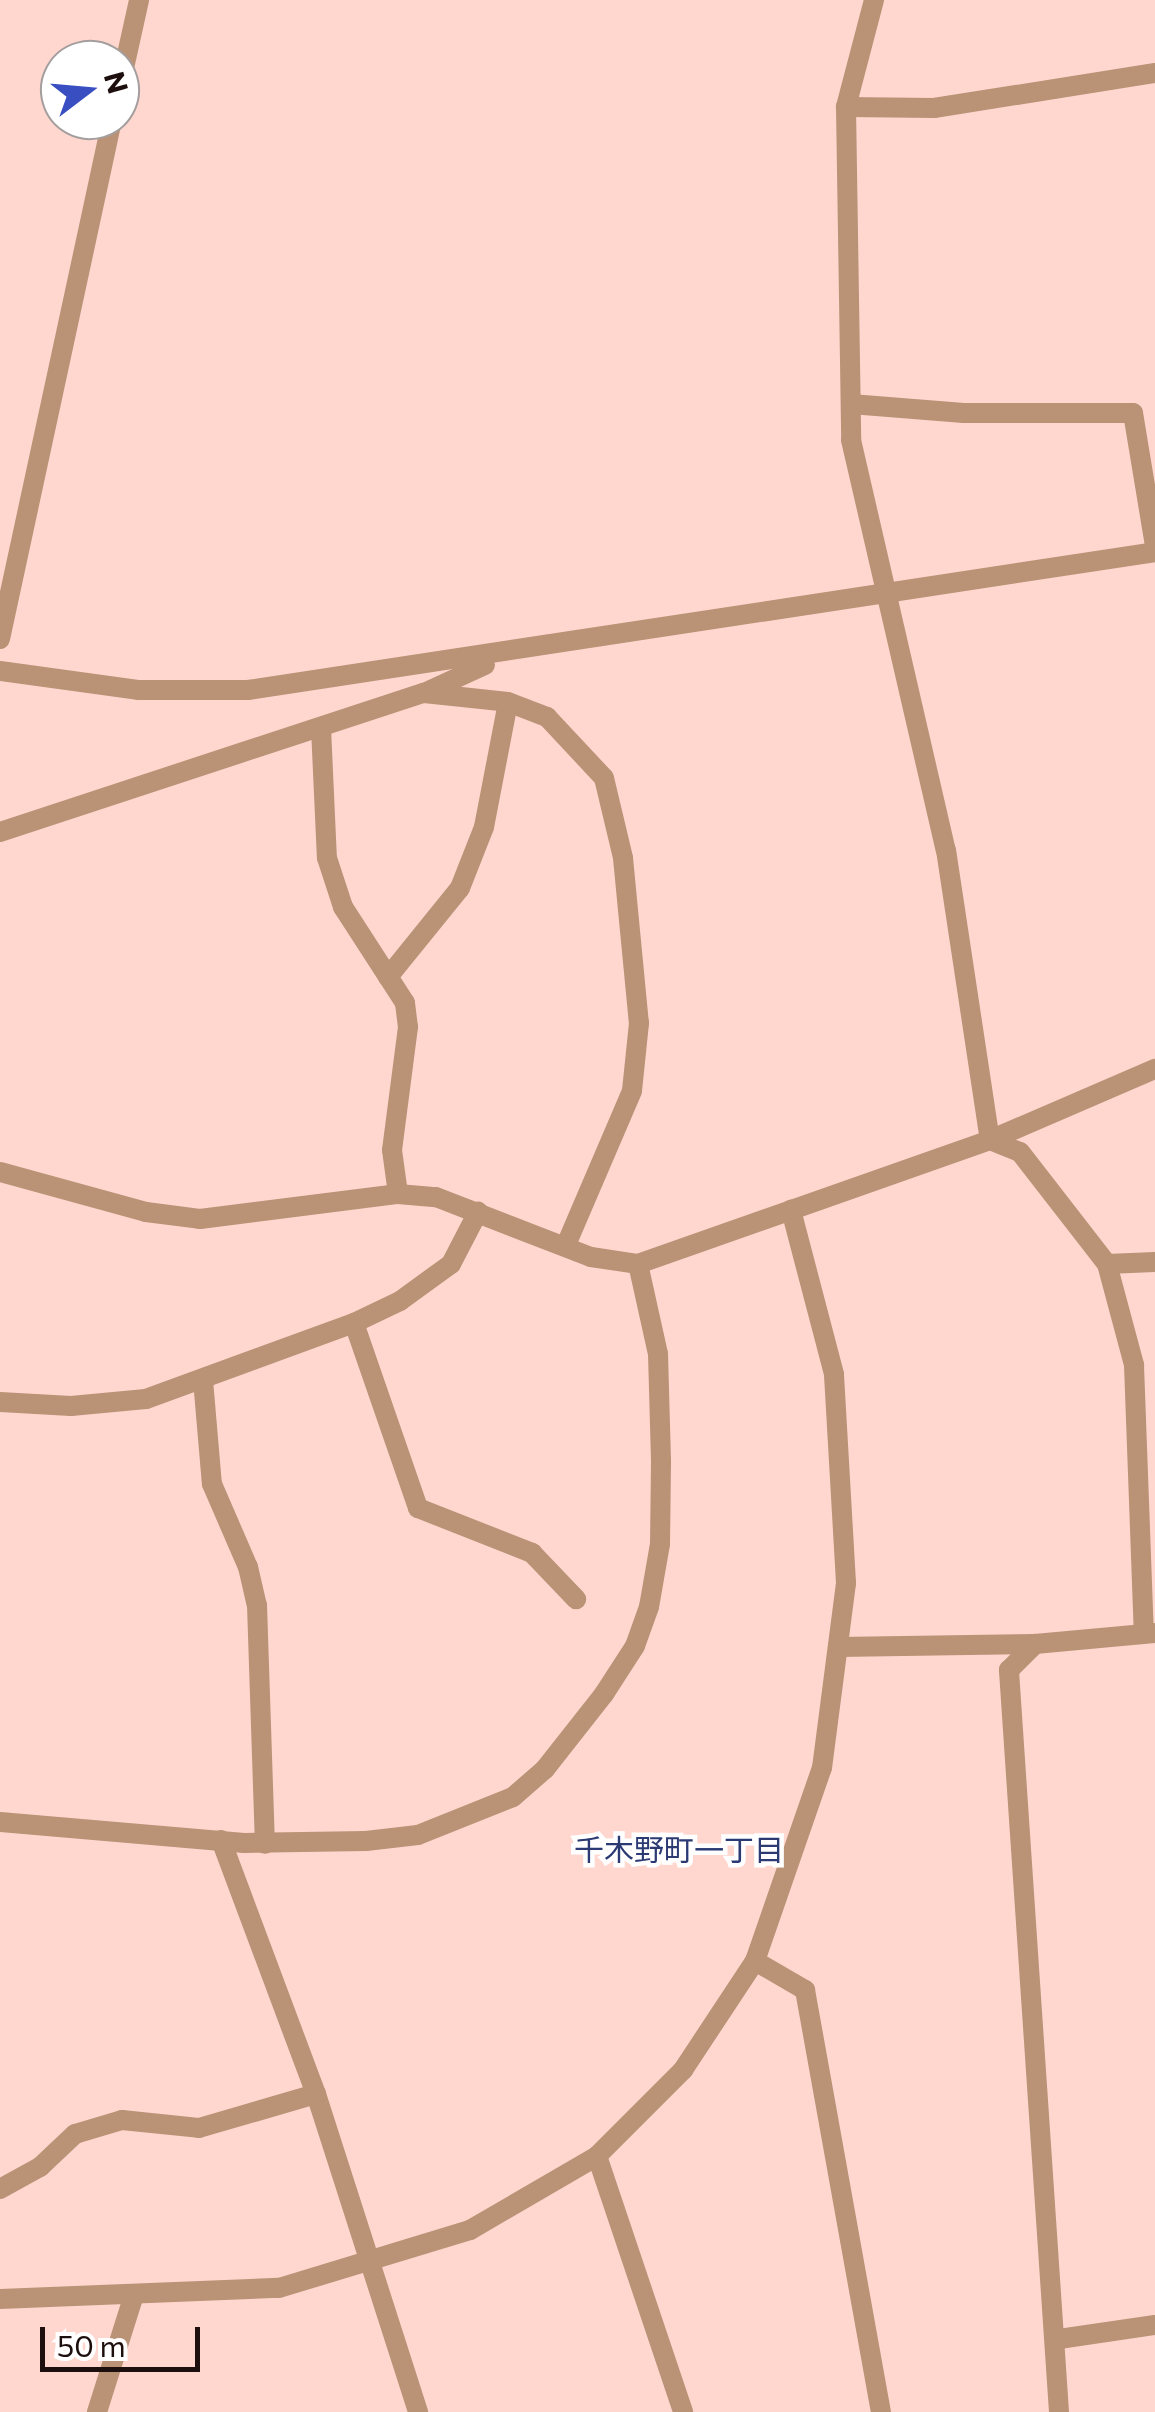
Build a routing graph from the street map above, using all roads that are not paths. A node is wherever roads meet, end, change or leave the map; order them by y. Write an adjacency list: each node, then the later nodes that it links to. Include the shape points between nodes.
1 (139, 0): 3 (street)
2 (874, 0): 5 (street)
3 (130, 40)
4 (1155, 73): 5 (street, via 934,108)
5 (846, 107): 7 (street)
6 (108, 140): 10 (street)
7 (851, 404): 8 (street, via 1133,414); 9 (street, via 851,440)
8 (1155, 549): 9 (street)
9 (882, 595): 11 (street); 19 (street, via 946,850)
10 (0, 639)
11 (506, 655): 12 (street, via 248,690 138,690); 13 (street)
12 (0, 671)
13 (424, 693): 14 (street); 15 (street)
14 (508, 702): 17 (street, via 484,827 460,888); 24 (street, via 548,718 604,778 637,962 632,1092)
15 (321, 728): 16 (street); 17 (street, via 327,858 343,907)
16 (0, 832)
17 (388, 977): 21 (street, via 406,1003 408,1027 392,1150)
18 (1155, 1069): 19 (street)
19 (990, 1140): 22 (street); 27 (street, via 1020,1152)
20 (0, 1172): 21 (street, via 200,1220)
21 (398, 1194): 23 (street, via 436,1197)
22 (792, 1210): 26 (street); 34 (street, via 834,1374 846,1583)
23 (478, 1212): 24 (street); 28 (street, via 452,1264)
24 (566, 1245): 26 (street, via 590,1257)
25 (1155, 1262): 27 (street)
26 (638, 1264): 37 (street, via 658,1354 662,1460 660,1544 636,1646 544,1769 485,1814 418,1835)
27 (1107, 1264): 32 (street, via 1134,1365)
28 (354, 1323): 29 (street); 31 (street, via 418,1508 532,1554)
29 (202, 1380): 30 (street, via 146,1399 71,1406); 37 (street, via 212,1484 248,1566 257,1606)
30 (0, 1402)
31 (576, 1599)
32 (1150, 1633): 33 (street)
33 (1035, 1644): 34 (street); 46 (street, via 1009,1670)
34 (838, 1647): 38 (street, via 822,1768)
35 (0, 1822): 36 (street)
36 (220, 1840): 37 (street); 39 (street)
37 (265, 1844)
38 (755, 1961): 40 (street, via 683,2070); 50 (street, via 805,1990)
39 (316, 2094): 41 (street, via 199,2128 122,2120 74,2134 40,2167); 42 (street)
40 (597, 2156): 42 (street, via 470,2230); 49 (street)
41 (0, 2189)
42 (370, 2263): 43 (street, via 279,2288); 48 (street)
43 (134, 2295): 44 (street); 47 (street)
44 (0, 2299)
45 (1155, 2325): 46 (street)
46 (1059, 2340): 51 (street)
47 (97, 2412)
48 (418, 2412)
49 (684, 2412)
50 (881, 2412)
51 (1059, 2412)

